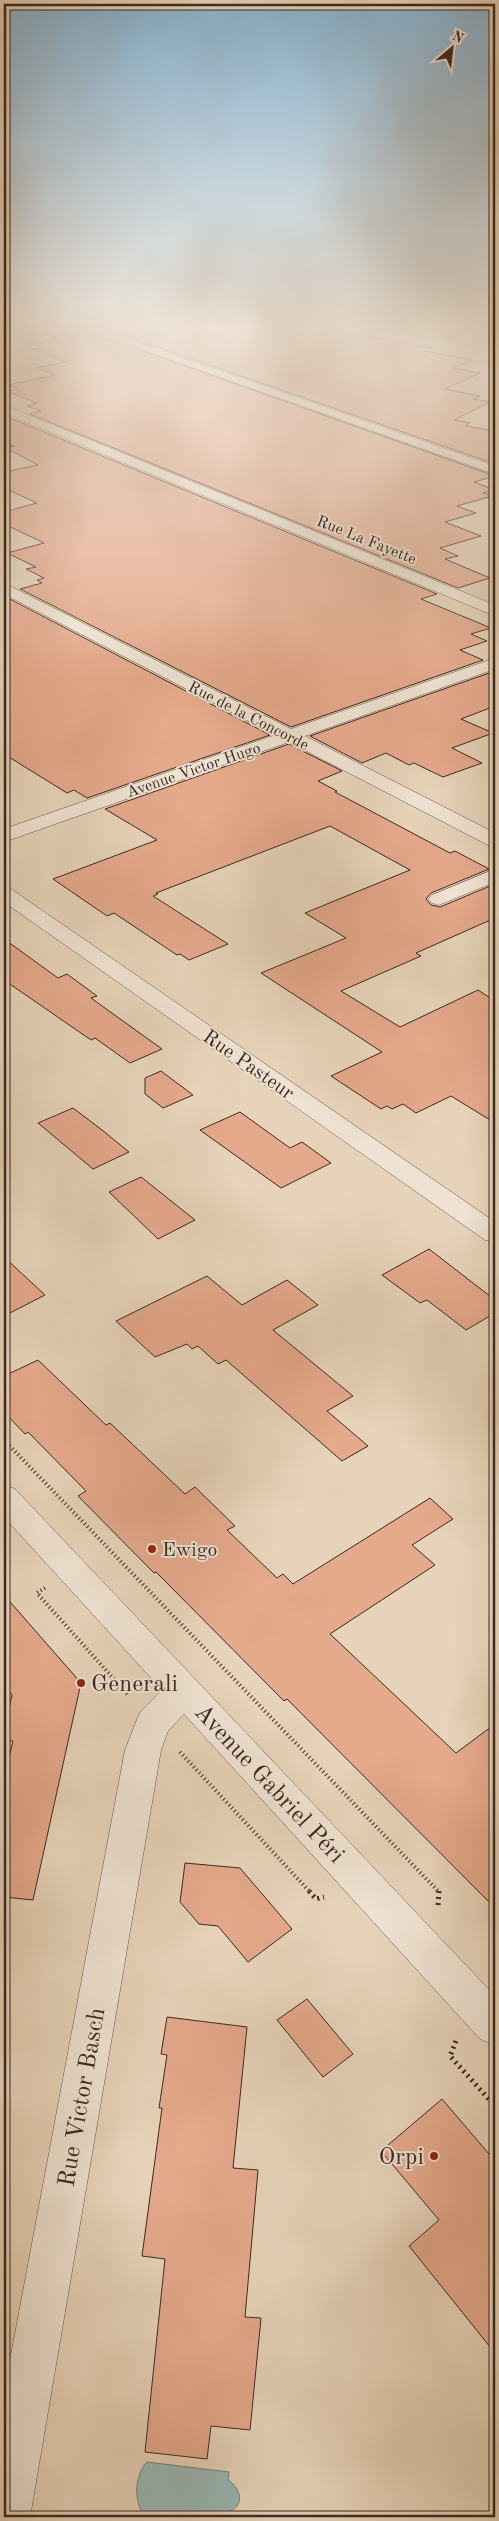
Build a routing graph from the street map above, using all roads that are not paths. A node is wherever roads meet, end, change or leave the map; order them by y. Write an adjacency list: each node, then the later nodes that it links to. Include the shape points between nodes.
1 (86, 443): 7 (street, Rue La Fayette)
2 (419, 443): 5 (street)
3 (453, 443): 4 (street)
4 (462, 444)
5 (495, 470)
6 (4, 588): 9 (street, Rue de la Concorde)
7 (495, 611)
8 (495, 663): 9 (street, Avenue Victor Hugo)
9 (290, 735): 10 (street, Avenue Victor Hugo); 11 (street, Rue de la Concorde)
10 (4, 836)
11 (495, 841)
12 (495, 875): 14 (street)
13 (4, 893): 15 (street, Rue Pasteur)
14 (439, 899)
15 (495, 1234)
16 (4, 1497): 17 (street, Avenue Gabriel Péri)
17 (184, 1690): 18 (street, Avenue Gabriel Péri); 19 (street, Rue Victor Basch, via 153,1723 143,1750)
18 (495, 2025)
19 (5, 2517)

